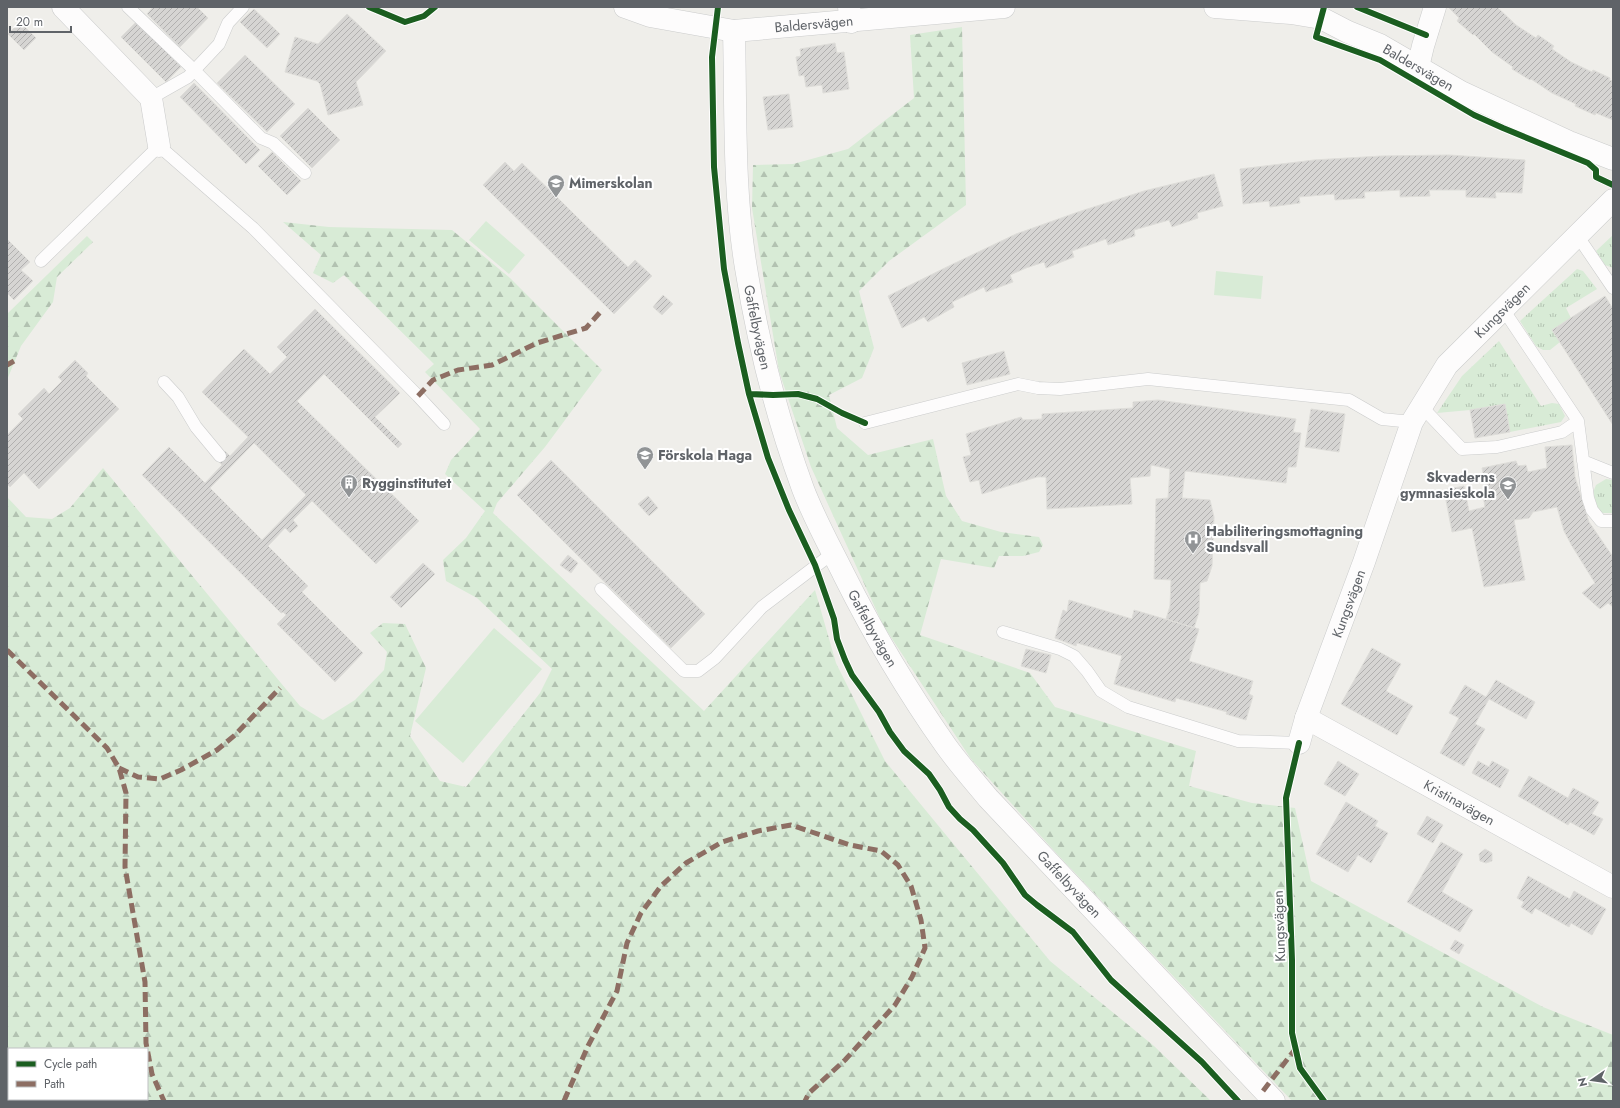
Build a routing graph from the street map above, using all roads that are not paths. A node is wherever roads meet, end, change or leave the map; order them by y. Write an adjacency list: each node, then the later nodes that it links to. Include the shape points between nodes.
1 (63, 7): 12 (street)
2 (128, 7): 11 (lane)
3 (243, 7): 11 (lane, via 228,23 219,44)
4 (625, 7): 9 (street, Baldersvägen, via 650,16)
5 (1004, 7): 8 (street, Baldersvägen)
6 (1215, 7): 10 (street, Baldersvägen, via 1321,18 1380,45)
7 (1435, 7): 10 (street)
8 (850, 14): 9 (street, Baldersvägen)
9 (734, 32): 30 (street, Gaffelbyvägen, via 738,200 746,268 773,395 804,491)
10 (1418, 67): 14 (street, Baldersvägen, via 1461,92 1569,142)
11 (194, 70): 12 (lane, via 188,77); 15 (lane, via 261,138 273,143)
12 (151, 98): 13 (street)
13 (158, 146): 18 (lane); 25 (lane, via 253,228)
14 (1613, 159)
15 (305, 173)
16 (1613, 200): 17 (street, Kungsvägen)
17 (1578, 235): 19 (lane); 20 (street, Kungsvägen)
18 (41, 261)
19 (1613, 288)
20 (1503, 309): 22 (street, Kungsvägen, via 1447,365); 23 (lane)
21 (164, 382): 26 (lane, via 178,397 196,428)
22 (1417, 415): 23 (lane, via 1462,449 1497,447 1562,432); 24 (lane, via 1382,419 1349,400 1148,379 1060,389 1018,384); 33 (street, Kungsvägen)
23 (1578, 421): 27 (lane)
24 (865, 423)
25 (444, 424)
26 (220, 456)
27 (1583, 461): 28 (lane); 29 (lane, via 1592,510 1601,521)
28 (1613, 473)
29 (1613, 521)
30 (833, 553): 31 (lane, via 762,607 715,658 698,671 684,671); 36 (street, Gaffelbyvägen, via 900,678 947,748 988,798)
31 (601, 589)
32 (1003, 632): 34 (lane, via 1060,649 1074,656 1101,691 1128,707 1238,741)
33 (1306, 718): 34 (street, Kungsvägen); 35 (street, Kristinavägen)
34 (1299, 743)
35 (1613, 887)
36 (1263, 1098)

